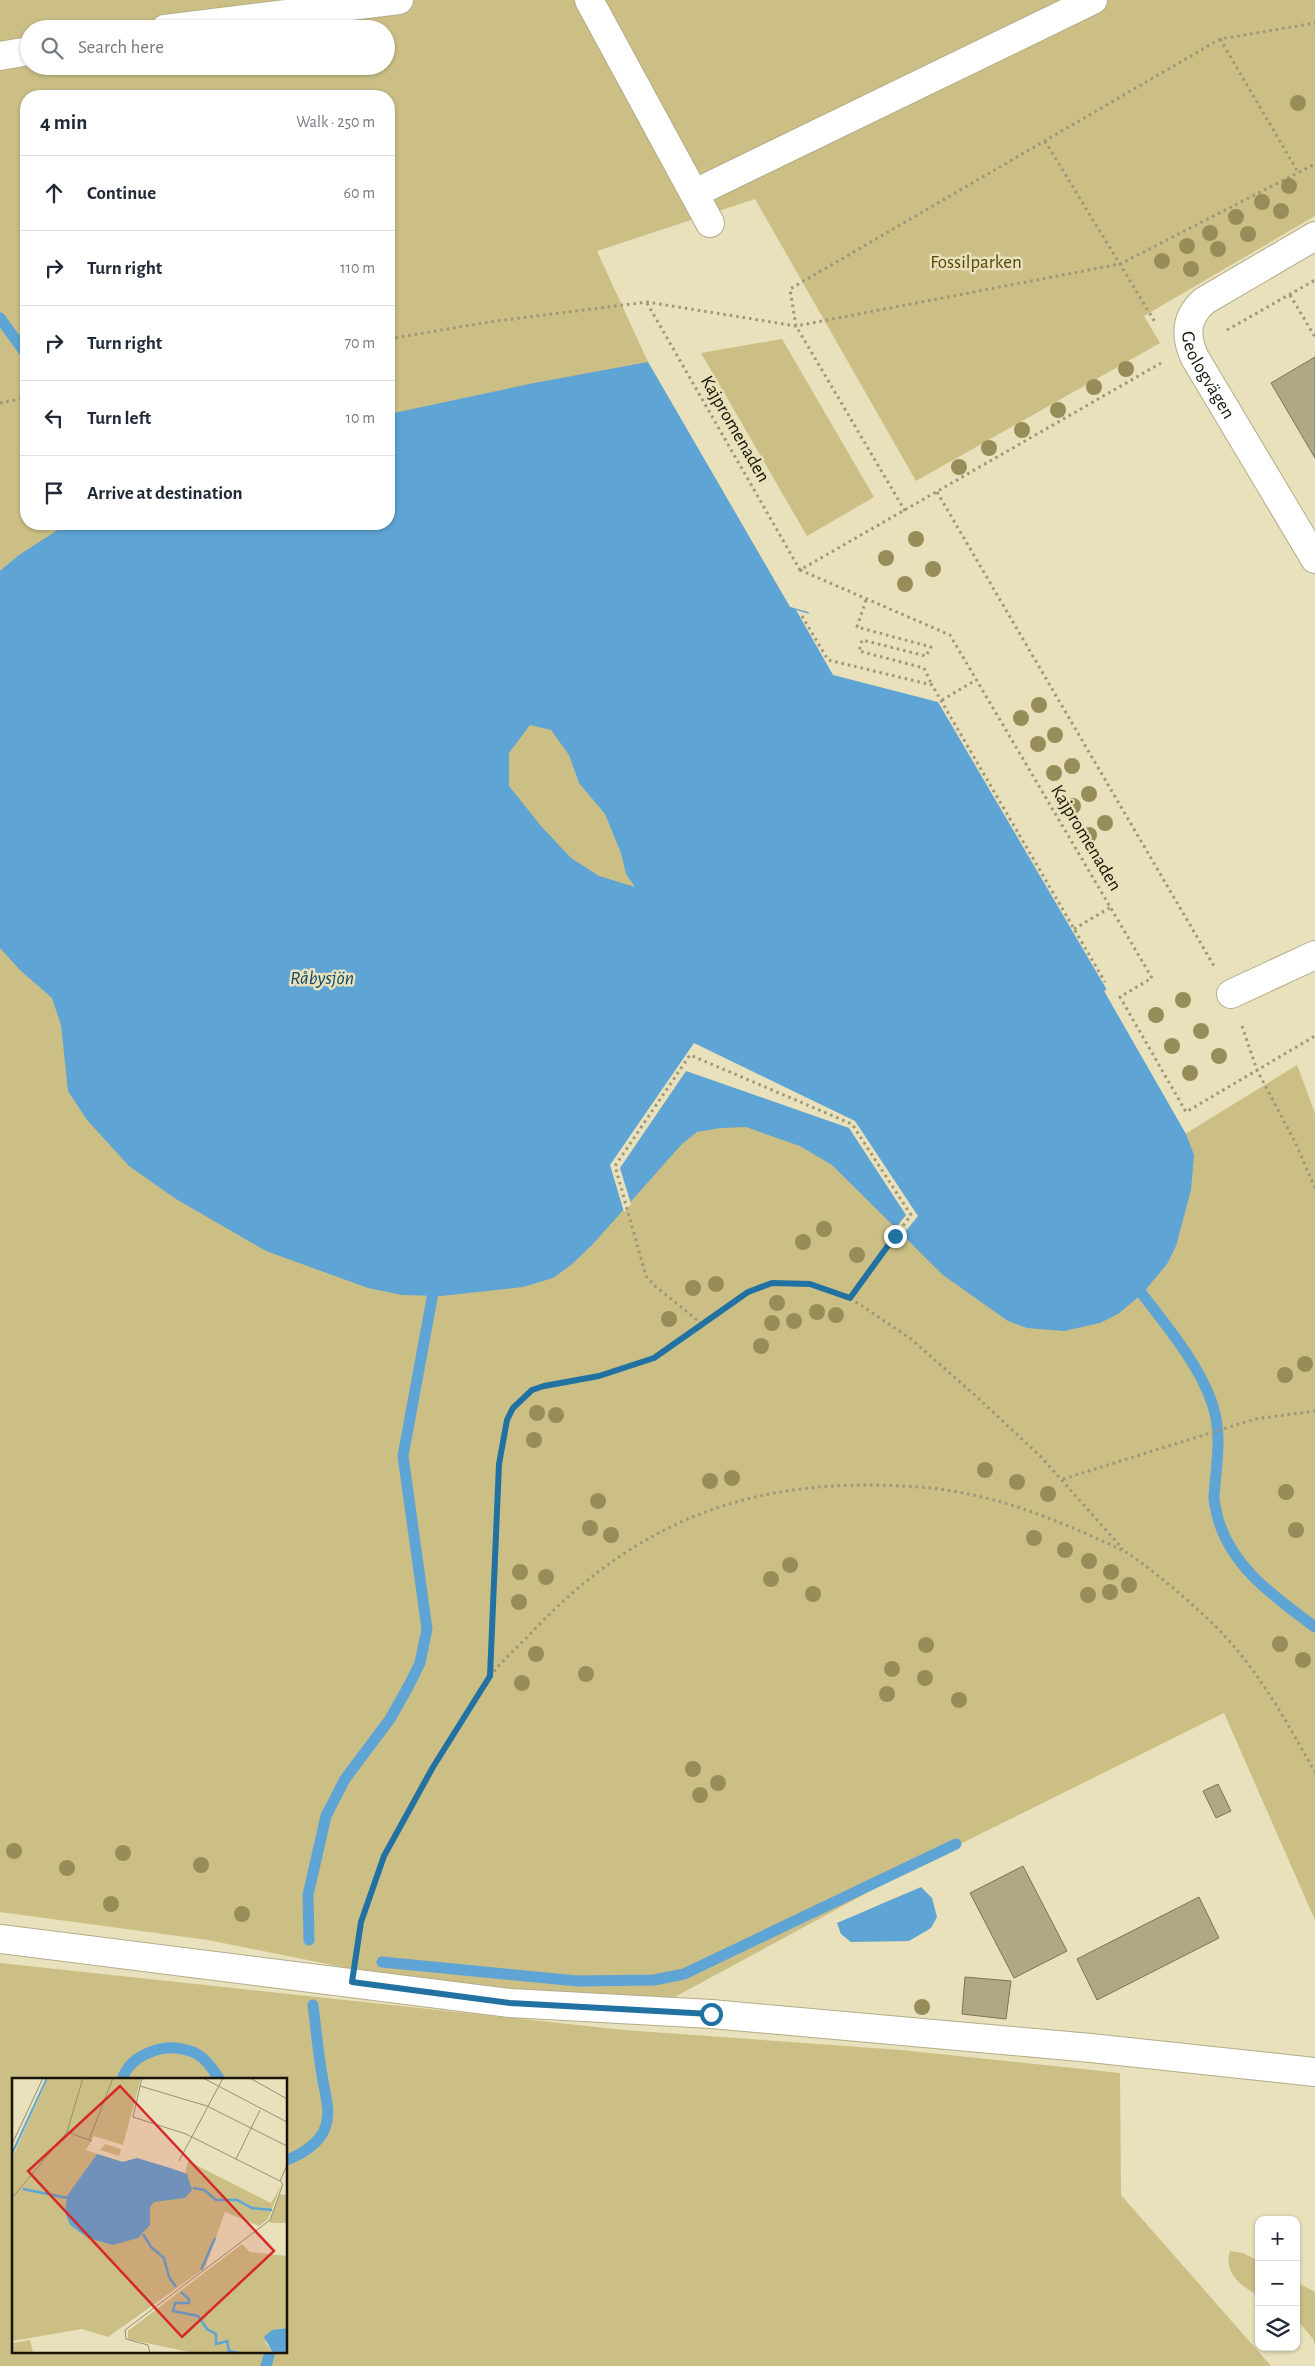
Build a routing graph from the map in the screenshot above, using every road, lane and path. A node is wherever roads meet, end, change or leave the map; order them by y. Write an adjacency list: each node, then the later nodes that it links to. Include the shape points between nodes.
1 (399, 0): 4 (street)
2 (589, 0): 12 (street)
3 (1093, 0): 12 (street)
4 (238, 20)
5 (1315, 23): 6 (path)
6 (1220, 40): 9 (path); 11 (path)
7 (20, 53): 8 (street)
8 (0, 56)
9 (1045, 141): 15 (path); 18 (path, via 790,289)
10 (1315, 164): 11 (path)
11 (1298, 172): 15 (path)
12 (695, 193): 13 (street)
13 (710, 223)
14 (1315, 236): 21 (street, Geologvägen, via 1196,308 1189,319)
15 (1120, 264): 18 (path); 21 (path, via 1164,338)
16 (1290, 295): 19 (path)
17 (647, 302): 18 (path); 20 (path, via 489,322); 27 (path, Kajpromenaden)
18 (796, 326): 25 (path)
19 (1315, 337)
20 (395, 338)
21 (1190, 347): 24 (path); 26 (street, Geologvägen)
22 (20, 399): 23 (path)
23 (0, 403)
24 (937, 492): 25 (path); 37 (path)
25 (905, 511): 27 (path)
26 (1315, 559)
27 (800, 570): 28 (path, Kajpromenaden)
28 (866, 600): 30 (path, Kajpromenaden, via 950,635); 31 (path, via 857,627 931,647 926,656 862,640 859,651 924,668)
29 (802, 616): 31 (path, via 828,660)
30 (976, 680): 32 (path); 33 (path, Kajpromenaden)
31 (932, 686): 32 (path)
32 (942, 700): 34 (path)
33 (1111, 907): 34 (path); 39 (path, Kajpromenaden, via 1152,978 1120,997 1186,1112)
34 (1074, 929): 36 (path)
35 (1315, 955): 37 (street)
36 (1105, 982)
37 (1231, 994): 39 (path)
38 (1315, 1036): 39 (path)
39 (1257, 1070): 40 (path)
40 (1315, 1188)
41 (850, 1298): 42 (path, via 810,1284 772,1283 748,1292); 42 (path, via 911,1215 852,1124 690,1055 614,1166 646,1276); 44 (path, via 911,1339)
42 (702, 1324): 46 (path, via 654,1358 599,1376 532,1390 513,1408 507,1420 499,1464)
43 (1315, 1411): 44 (path, via 1256,1419)
44 (1062, 1479): 45 (path)
45 (1125, 1552): 46 (path, via 1007,1502 950,1489 842,1484 775,1493 734,1502 701,1514 635,1545 566,1598); 47 (path, via 1209,1621 1237,1649 1262,1683)
46 (490, 1676): 49 (path, via 433,1767 384,1856)
47 (1315, 1772)
48 (0, 1939): 49 (street)
49 (345, 1982): 50 (street, via 510,2003 711,2014)
50 (1315, 2072)

